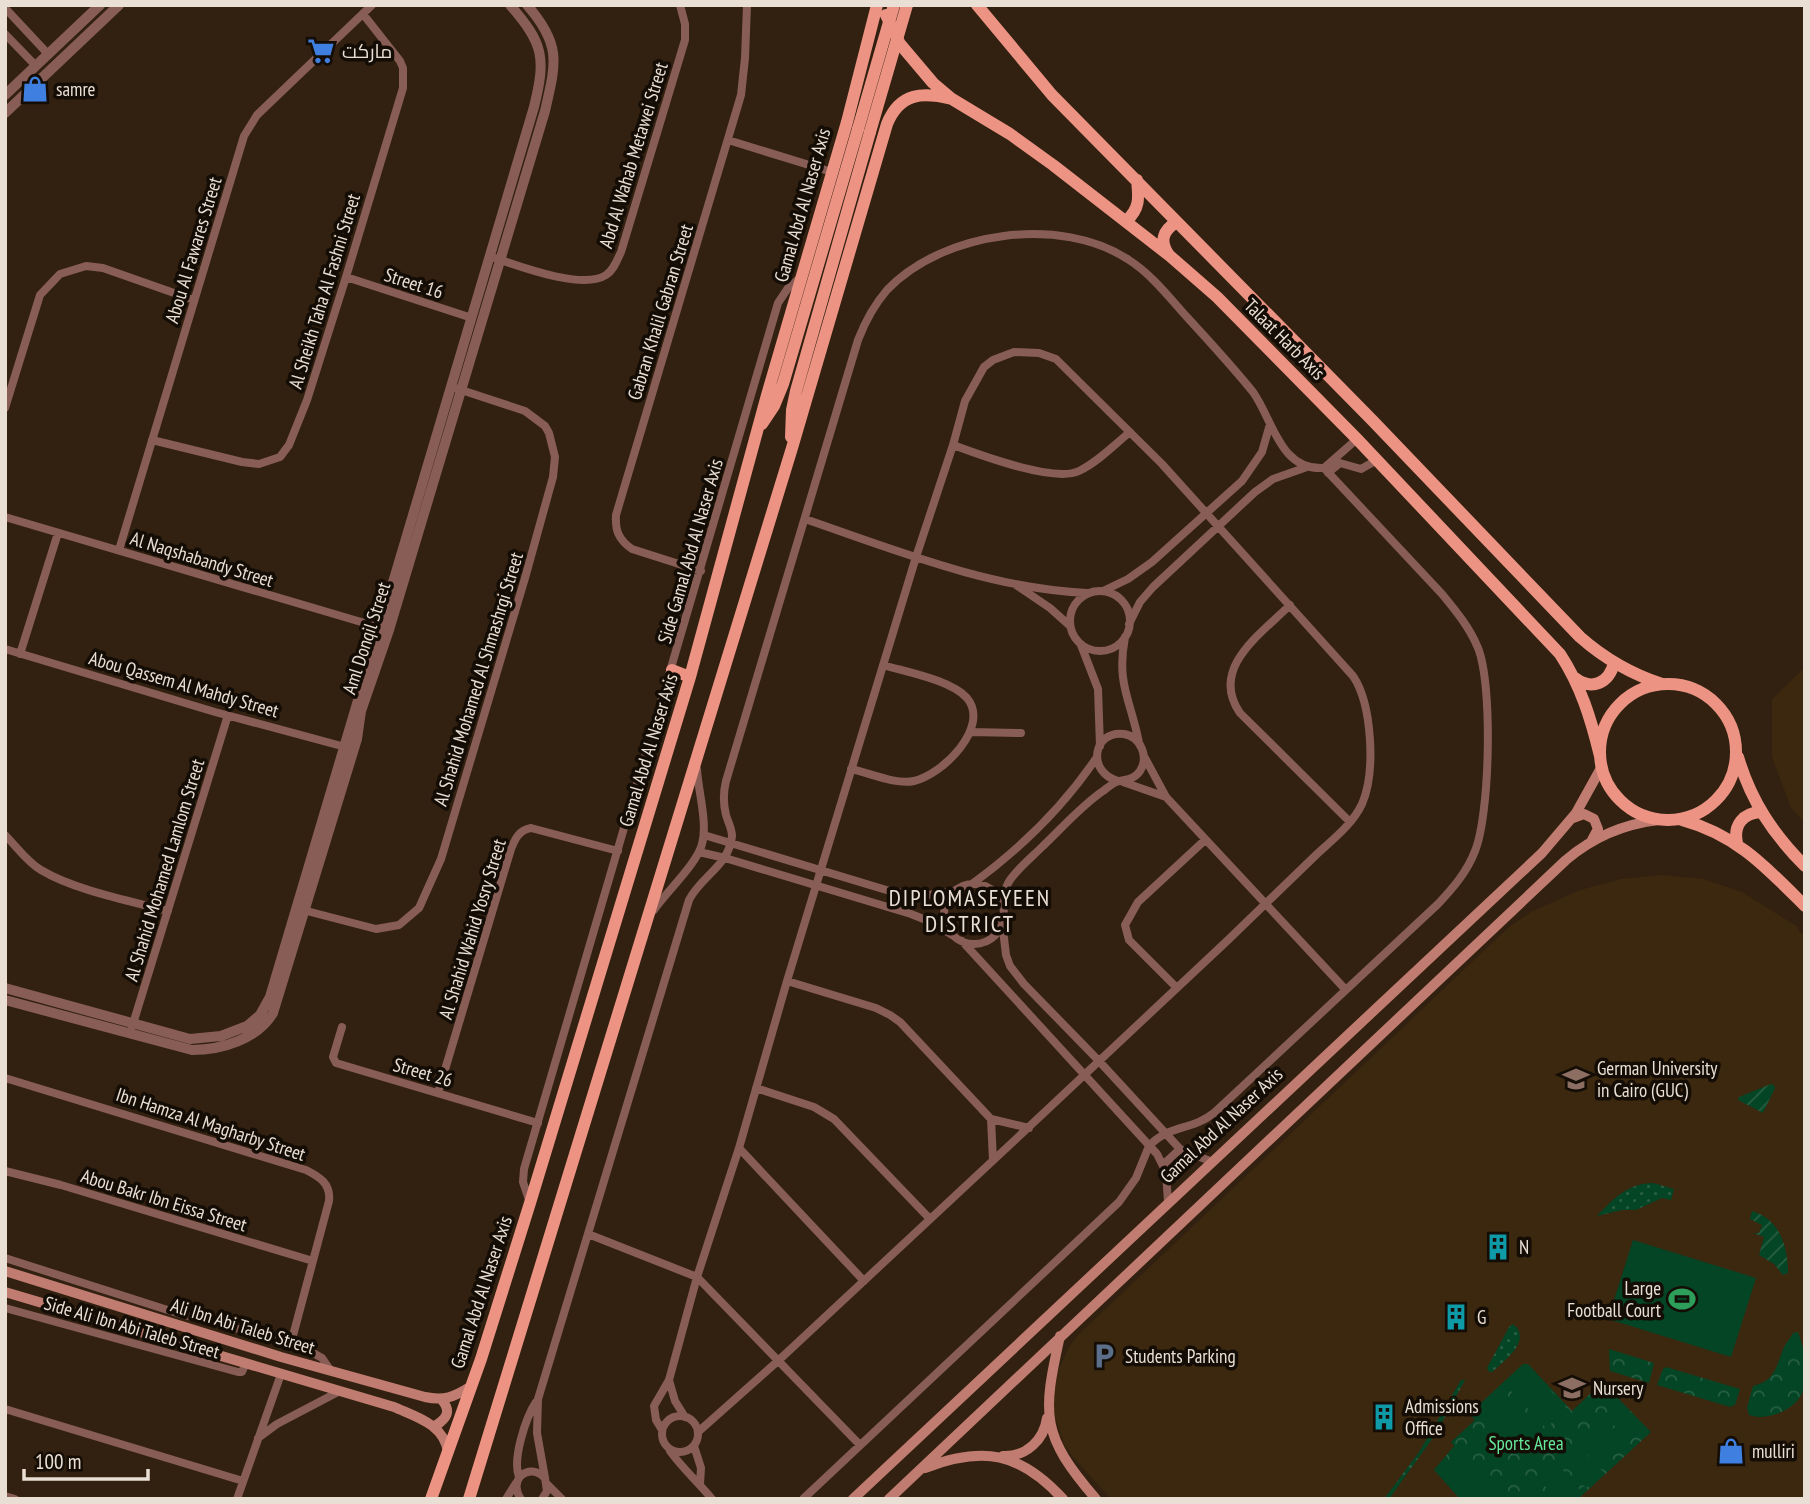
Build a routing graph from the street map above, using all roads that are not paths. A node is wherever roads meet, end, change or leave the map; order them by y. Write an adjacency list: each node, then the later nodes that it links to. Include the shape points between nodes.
1 (100, 5): 15 (street)
2 (119, 5): 21 (street)
3 (372, 5): 13 (street, Abou Al Fawares Street)
4 (510, 5): 29 (street, Aml Donqil Street, via 535,37 541,75)
5 (527, 5): 30 (street, Aml Donqil Street, via 547,30 554,67 536,148)
6 (680, 5): 30 (street, Abd Al Wahab Metawei Street, via 685,40 612,270 600,278 576,280)
7 (747, 5): 23 (street, Gabran Khalil Gabran Street, via 743,79)
8 (880, 5): 17 (main road, Gamal Abd Al Naser Axis); 19 (main road, Talaat Harb Axis, via 915,64)
9 (894, 5): 22 (main road, bridge)
10 (907, 5): 22 (main road, bridge)
11 (979, 5): 25 (main road, Talaat Harb Axis, via 1052,95)
12 (5, 9): 15 (street)
13 (363, 14): 31 (street, Al Sheikh Taha Al Fashni Street, via 400,61 403,88); 33 (street, Abou Al Fawares Street, via 250,125)
14 (5, 34): 16 (street)
15 (48, 54): 16 (street)
16 (36, 66): 18 (street)
17 (856, 88): 20 (main road, via 881,89); 24 (main road, Gamal Abd Al Naser Axis)
18 (5, 95)
19 (952, 99): 20 (main road, via 923,94); 26 (main road, Talaat Harb Axis, via 1030,147)
20 (897, 107): 43 (main road, via 887,124)
21 (5, 113)
22 (864, 131): 38 (main road, via 783,384); 43 (main road, via 793,400)
23 (728, 140): 24 (street); 54 (street, Gabran Khalil Gabran Street, via 615,515 618,535 632,549)
24 (832, 172): 32 (main road, Gamal Abd Al Naser Axis)
25 (1137, 180): 26 (main road, via 1139,202); 27 (main road, Talaat Harb Axis)
26 (1126, 221): 28 (main road, Talaat Harb Axis)
27 (1177, 222): 28 (main road, via 1163,237); 66 (main road, Talaat Harb Axis, via 1580,637)
28 (1170, 256): 40 (main road, Talaat Harb Axis)
29 (490, 257): 30 (street, Abd Al Wahab Metawei Street); 34 (street, Aml Donqil Street)
30 (502, 260): 35 (street, Aml Donqil Street)
31 (346, 277): 34 (street, Street 16); 41 (street, Al Sheikh Taha Al Fashni Street, via 294,436 280,457 265,463 242,462)
32 (801, 277): 38 (main road, Gamal Abd Al Naser Axis); 54 (street, Side Gamal Abd Al Naser Axis, via 778,303)
33 (194, 300): 36 (street, via 94,267 60,275 40,295); 41 (street, Abou Al Fawares Street)
34 (472, 318): 35 (street, Aml Donqil Street)
35 (457, 388): 61 (street, Aml Donqil Street); 108 (street, Al Shahid Mohamed Al Shmashrgi Street, via 537,418 549,433 555,457 550,491 441,859 425,899 399,925 369,928)
36 (5, 408)
37 (1270, 424): 45 (street, via 1285,451); 47 (street, via 1257,462); 49 (street, via 1249,386 1132,262 1104,245 1059,235 981,240 920,264 875,306 858,340)
38 (758, 429): 69 (main road, Gamal Abd Al Naser Axis)
39 (1130, 432): 42 (street, via 1093,462 1068,474 1044,473); 42 (street, via 1056,359 1014,352 993,360 973,383); 47 (street)
40 (1357, 439): 44 (main road, Talaat Harb Axis); 46 (street)
41 (152, 440): 52 (street, Abou Al Fawares Street)
42 (953, 445): 53 (street)
43 (792, 448): 81 (main road)
44 (1377, 460): 46 (street, via 1361,469 1340,463); 70 (main road, Talaat Harb Axis, via 1540,630)
45 (1307, 467): 46 (street); 50 (street, via 1264,485)
46 (1326, 471): 117 (street, via 1457,612 1478,648 1488,697 1484,804 1475,853 1446,895)
47 (1208, 514): 50 (street); 56 (street, via 1146,567)
48 (5, 517): 51 (street, Al Naqshabandy Street)
49 (805, 519): 53 (street); 96 (street, via 726,781 723,797)
50 (1219, 526): 58 (street); 59 (street, via 1153,587)
51 (58, 533): 52 (street, Al Naqshabandy Street); 65 (street)
52 (118, 550): 61 (street, Al Naqshabandy Street)
53 (916, 557): 55 (street); 67 (street)
54 (701, 571): 68 (street, Side Gamal Abd Al Naser Axis)
55 (1013, 584): 57 (street); 60 (street)
56 (1103, 591): 57 (street); 59 (street, via 1120,598)
57 (1087, 593): 60 (street, via 1076,601)
58 (1290, 605): 90 (street, via 1340,659 1363,695 1367,782); 90 (street, via 1238,659 1230,675 1230,694 1240,713)
59 (1129, 624): 62 (street)
60 (1069, 625): 63 (street)
61 (384, 629): 77 (street, Aml Donqil Street)
62 (1126, 636): 63 (street, via 1105,650); 75 (street, via 1123,684)
63 (1081, 645): 76 (street, via 1098,688)
64 (5, 649): 65 (street, Abou Qassem Al Mahdy Street)
65 (20, 653): 72 (street, Abou Qassem Al Mahdy Street)
66 (1614, 663): 70 (main road, via 1612,672 1599,684); 71 (main road, Talaat Harb Axis)
67 (883, 666): 73 (street, via 960,692 974,712); 83 (street)
68 (672, 670): 69 (main road); 97 (street, Side Gamal Abd Al Naser Axis)
69 (690, 677): 138 (main road, Gamal Abd Al Naser Axis)
70 (1575, 678): 82 (main road, Talaat Harb Axis, via 1587,706)
71 (1662, 684): 78 (main road, via 1695,689 1714,701 1733,729); 82 (main road, via 1632,694 1615,709 1603,731)
72 (228, 715): 77 (street, Abou Qassem Al Mahdy Street); 109 (street, Al Shahid Mohamed Lamlom Street)
73 (971, 732): 74 (street); 83 (street, via 933,773 916,781)
74 (1021, 733)
75 (1139, 743): 76 (street, via 1119,734); 79 (street)
76 (1100, 746): 80 (street)
77 (348, 748): 108 (street, Aml Donqil Street)
78 (1737, 752): 86 (main road); 89 (main road, via 1733,775 1721,796)
79 (1144, 755): 84 (street, via 1141,770); 85 (street)
80 (1097, 757): 84 (street, via 1102,773); 102 (street, via 1058,806 1006,858)
81 (696, 760): 92 (street); 110 (main road)
82 (1600, 762): 87 (main road, Gamal Abd Al Naser Axis); 88 (main road, via 1605,780 1619,800 1637,814)
83 (852, 769): 101 (street)
84 (1120, 781): 85 (street); 106 (street, via 1091,800 1017,872 1005,888)
85 (1166, 797): 93 (street)
86 (1761, 813): 95 (main road, via 1740,821); 100 (main road)
87 (1571, 820): 94 (main road, via 1584,814 1594,819 1597,832); 134 (main road, Gamal Abd Al Naser Axis, via 1542,853)
88 (1659, 820): 89 (main road); 94 (main road, via 1621,828)
89 (1682, 820): 95 (main road)
90 (1350, 822): 105 (street)
91 (5, 835): 109 (street, via 49,874)
92 (704, 835): 96 (street); 98 (street)
93 (1205, 840): 105 (street); 116 (street, via 1138,902 1125,925 1129,940)
94 (1590, 842): 144 (main road)
95 (1737, 843): 107 (main road)
96 (730, 844): 99 (street); 101 (street)
97 (618, 851): 125 (street, Al Shahid Wahid Yosry Street, via 531,828 517,836); 127 (street, Side Gamal Abd Al Naser Axis)
98 (699, 852): 99 (street); 110 (street)
99 (725, 858): 103 (street); 140 (street, via 689,900)
100 (1805, 866)
101 (821, 871): 103 (street); 104 (street, via 904,894)
102 (972, 884): 104 (street); 106 (street, via 991,889)
103 (816, 886): 112 (street, via 922,918); 114 (street)
104 (954, 891): 112 (street, via 944,918)
105 (1265, 904): 116 (street); 117 (street)
106 (1002, 906): 111 (street)
107 (1805, 906)
108 (301, 909): 120 (street, Aml Donqil Street, via 275,1008 259,1030 228,1044 198,1050 179,1048)
109 (168, 911): 120 (street, Al Shahid Mohamed Lamlom Street)
110 (646, 921): 187 (main road)
111 (1002, 921): 113 (street, via 991,938); 121 (street, via 1003,946 1016,975)
112 (954, 936): 113 (street)
113 (962, 941): 122 (street)
114 (787, 981): 124 (street); 126 (street, via 890,1015)
115 (5, 988): 120 (street, Aml Donqil Street)
116 (1177, 988): 121 (street)
117 (1345, 989): 129 (street, via 1214,1113 1198,1125)
118 (5, 1000): 120 (street, Aml Donqil Street)
119 (342, 1027): 125 (street, Street 26, via 333,1057 336,1063)
120 (132, 1029)
121 (1100, 1061): 122 (street); 129 (street)
122 (1086, 1074): 128 (street); 130 (street)
123 (5, 1078): 143 (street, Ibn Hamza Al Magharby Street, via 317,1175 330,1195)
124 (756, 1088): 131 (street); 139 (street, via 814,1107 834,1119)
125 (438, 1093): 127 (street, Street 26)
126 (991, 1118): 128 (street); 133 (street)
127 (538, 1123): 138 (street, Side Gamal Abd Al Naser Axis, via 522,1176)
128 (1029, 1128): 133 (street)
129 (1165, 1133): 130 (street); 132 (street)
130 (1149, 1146): 135 (street); 173 (street, via 1136,1178 1119,1202)
131 (738, 1148): 148 (street); 149 (street)
132 (1180, 1149): 134 (street); 135 (street)
133 (993, 1160): 139 (street)
134 (1210, 1161): 137 (main road, Gamal Abd Al Naser Axis)
135 (1164, 1164): 137 (street)
136 (5, 1171): 143 (street, Abou Bakr Ibn Eissa Street)
137 (1168, 1202): 141 (main road, Gamal Abd Al Naser Axis)
138 (530, 1203): 162 (main road, Gamal Abd Al Naser Axis)
139 (930, 1219): 149 (street)
140 (588, 1234): 148 (street); 164 (street)
141 (1121, 1246): 144 (main road); 194 (main road, Gamal Abd Al Naser Axis)
142 (5, 1258): 145 (street, Side Ali Ibn Abi Taleb Street)
143 (313, 1261): 156 (street, Ibn Hamza Al Magharby Street)
144 (1137, 1264): 154 (main road)
145 (25, 1265): 147 (main road); 152 (street, Side Ali Ibn Abi Taleb Street)
146 (5, 1271): 147 (main road, Ali Ibn Abi Taleb Street)
147 (22, 1276): 152 (main road, Ali Ibn Abi Taleb Street)
148 (697, 1277): 157 (street); 161 (street)
149 (864, 1281): 157 (street)
150 (5, 1292): 158 (main road, Ali Ibn Abi Taleb Street)
151 (5, 1308): 158 (street, Side Ali Ibn Abi Taleb Street, via 238,1373)
152 (176, 1319): 153 (street, Side Ali Ibn Abi Taleb Street); 155 (main road, Ali Ibn Abi Taleb Street)
153 (236, 1329): 155 (main road); 156 (street, Side Ali Ibn Abi Taleb Street)
154 (1060, 1336): 167 (main road); 178 (main road)
155 (232, 1342): 159 (main road, Ali Ibn Abi Taleb Street)
156 (290, 1343): 159 (street, Side Ali Ibn Abi Taleb Street, via 317,1354)
157 (779, 1360): 171 (street); 173 (street)
158 (246, 1363): 160 (main road, Ali Ibn Abi Taleb Street)
159 (331, 1371): 165 (main road, Ali Ibn Abi Taleb Street)
160 (281, 1374): 163 (main road, Ali Ibn Abi Taleb Street); 172 (street)
161 (668, 1380): 168 (street); 170 (street, via 654,1406)
162 (470, 1387): 165 (main road); 176 (main road, Gamal Abd Al Naser Axis)
163 (340, 1391): 169 (main road, Ali Ibn Abi Taleb Street, via 394,1407); 172 (street)
164 (538, 1399): 179 (street, via 528,1415 517,1456); 181 (street, via 537,1433)
165 (442, 1400): 169 (main road, via 447,1415)
166 (5, 1409): 180 (street)
167 (1048, 1413): 177 (main road, via 1041,1437 1032,1446 1022,1453); 197 (main road, via 1063,1457)
168 (685, 1417): 170 (street, via 670,1419); 171 (street)
169 (435, 1426): 176 (main road)
170 (662, 1430): 175 (street)
171 (698, 1432): 174 (street)
172 (258, 1438): 180 (street)
173 (860, 1445): 193 (street)
174 (694, 1446): 175 (street, via 682,1453); 182 (street)
175 (668, 1449): 182 (street)
176 (448, 1452): 186 (main road, Gamal Abd Al Naser Axis)
177 (997, 1456): 178 (main road, via 972,1455); 196 (main road, via 1028,1469)
178 (919, 1470): 195 (main road)
179 (517, 1480): 181 (street, via 529,1471 541,1473); 188 (street); 189 (street)
180 (243, 1481): 184 (street)
181 (547, 1481): 190 (street); 191 (street)
182 (700, 1484): 192 (street)
183 (5, 1496): 185 (street)
184 (240, 1496)
185 (15, 1499)
186 (431, 1499)
187 (468, 1499)
188 (506, 1499)
189 (521, 1499)
190 (542, 1499)
191 (562, 1499)
192 (712, 1499)
193 (803, 1499)
194 (853, 1499)
195 (889, 1499)
196 (1063, 1499)
197 (1096, 1499)

